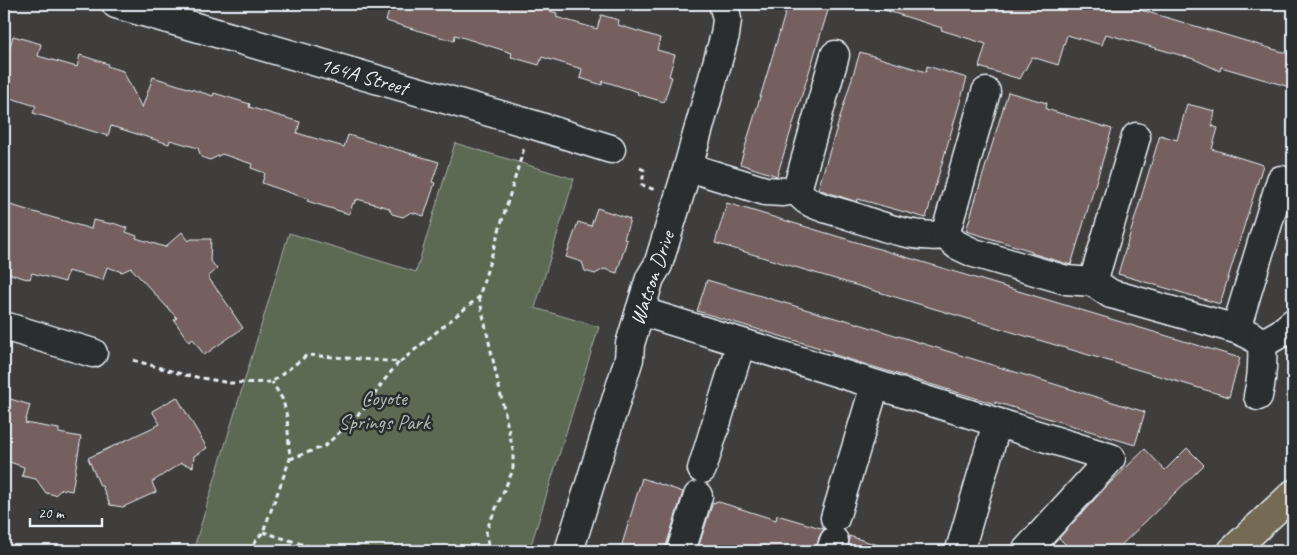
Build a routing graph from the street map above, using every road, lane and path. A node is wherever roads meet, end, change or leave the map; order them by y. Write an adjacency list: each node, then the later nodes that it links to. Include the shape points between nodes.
1 (116, 4): 7 (street, 164A Street)
2 (722, 4): 8 (street, Watson Drive, via 727,20 725,35)
3 (836, 55): 11 (street)
4 (986, 92): 13 (street)
5 (1136, 137): 14 (street)
6 (527, 140): 15 (path)
7 (611, 149)
8 (688, 167): 11 (street, via 765,191); 16 (street, Watson Drive)
9 (640, 168): 12 (path, via 644,170 642,185)
10 (1281, 180): 19 (street)
11 (797, 190): 13 (street, via 809,202 908,234)
12 (660, 192)
13 (945, 235): 14 (street, via 974,253 1066,280)
14 (1094, 282): 19 (street, via 1111,294)
15 (479, 297): 24 (path); 38 (path, via 513,450 513,470 486,533)
16 (640, 312): 20 (street); 39 (street, Watson Drive, via 629,359)
17 (1293, 322): 21 (street)
18 (4, 326): 22 (street)
19 (1236, 329): 21 (street)
20 (742, 343): 26 (street); 30 (street)
21 (1262, 344): 27 (street)
22 (93, 353)
23 (133, 360): 25 (path, via 230,383)
24 (400, 362): 25 (path, via 307,355); 29 (path, via 368,405 325,446)
25 (272, 382): 29 (path, via 287,417)
26 (875, 385): 28 (street); 34 (street)
27 (1258, 396)
28 (997, 423): 35 (street); 41 (street, via 1111,458)
29 (290, 459): 33 (path)
30 (702, 469)
31 (1293, 494): 42 (main road)
32 (698, 496): 40 (street)
33 (263, 532): 36 (path); 37 (path)
34 (834, 537)
35 (960, 550)
36 (248, 551)
37 (324, 551)
38 (489, 551)
39 (569, 551)
40 (681, 551)
41 (1026, 551)
42 (1232, 551)

